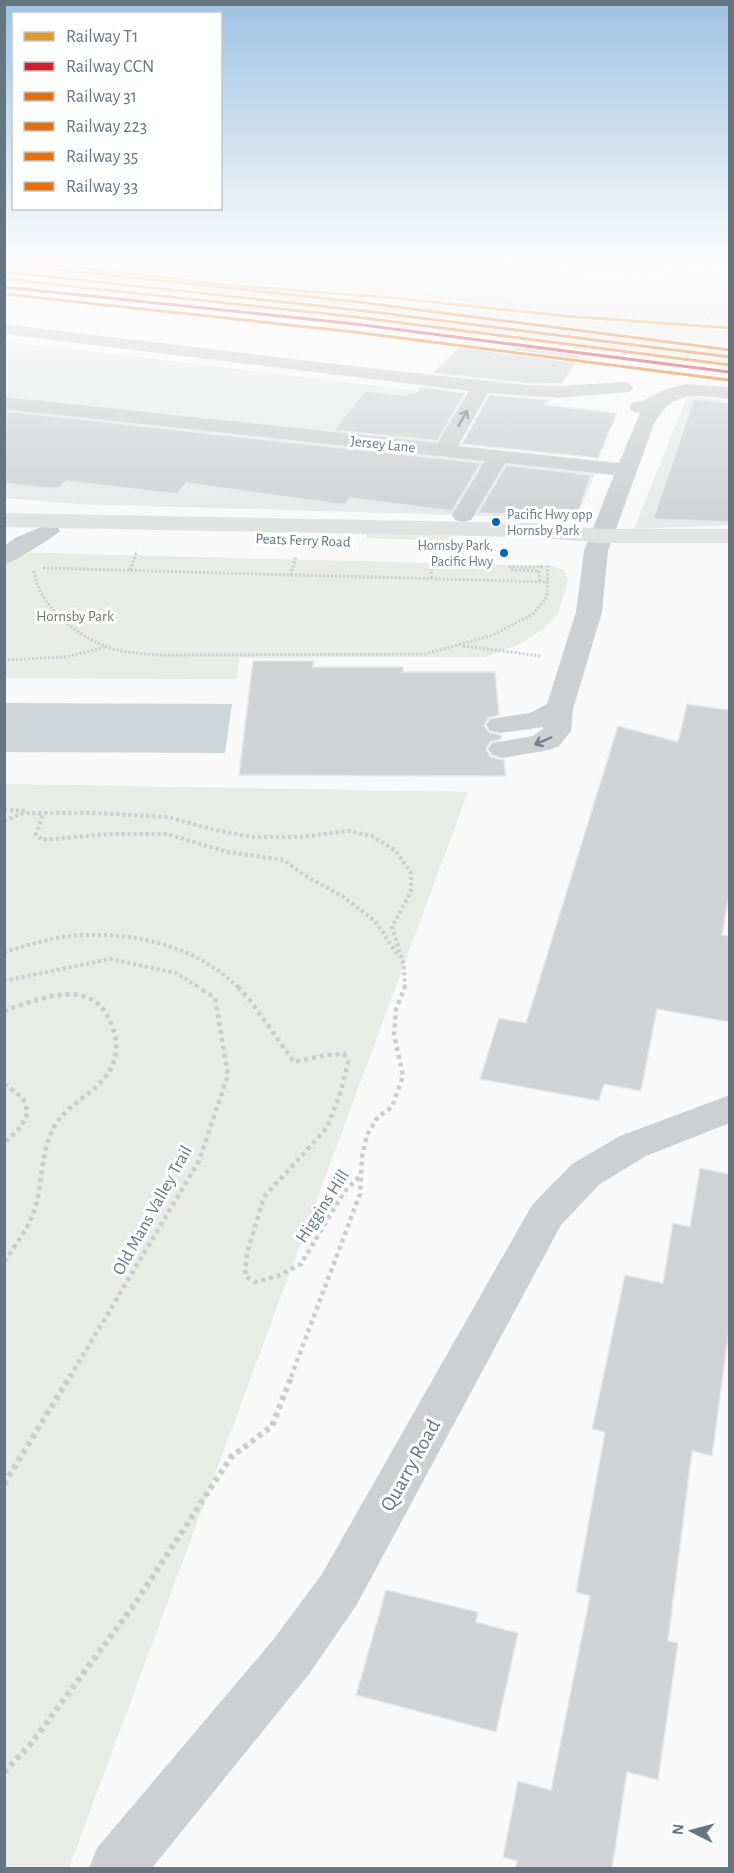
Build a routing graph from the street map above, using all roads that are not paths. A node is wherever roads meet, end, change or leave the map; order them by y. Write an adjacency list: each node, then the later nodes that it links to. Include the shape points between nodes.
1 (149, 347): 3 (street)
2 (729, 376): 5 (street, via 702,376)
3 (482, 386): 5 (street, via 567,399); 8 (street, one-way to 3)
4 (729, 388): 5 (street, via 684,383)
5 (643, 389): 6 (street); 10 (street, via 644,424)
6 (729, 393)
7 (4, 403): 8 (street, Jersey Lane)
8 (444, 450): 9 (street, Jersey Lane)
9 (499, 456): 10 (street, Jersey Lane); 11 (street)
10 (626, 470): 14 (street)
11 (463, 515)
12 (4, 521): 13 (main road, Peats Ferry Road); 14 (main road, Peats Ferry Road, via 527,530)
13 (48, 531): 14 (main road, Peats Ferry Road, via 489,544 547,543); 16 (street)
14 (603, 536): 15 (main road, Peats Ferry Road); 17 (street, via 594,559 588,618 559,709 559,728 549,740 528,746)
15 (729, 536)
16 (4, 558)
17 (501, 737)
18 (729, 1108): 19 (street, Quarry Road, via 633,1146 586,1174 546,1215 339,1590 291,1657)
19 (117, 1869)

